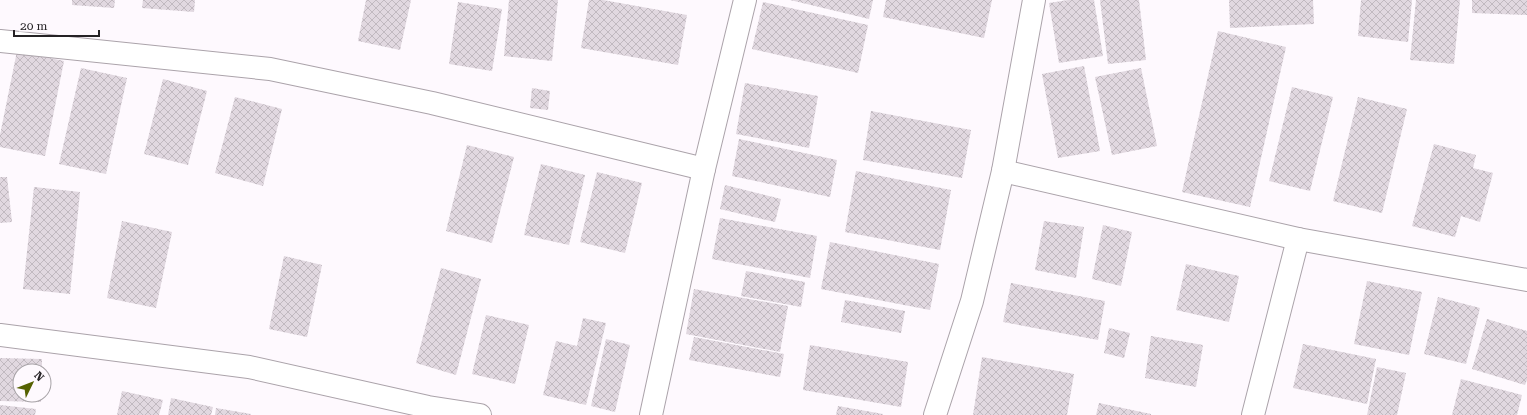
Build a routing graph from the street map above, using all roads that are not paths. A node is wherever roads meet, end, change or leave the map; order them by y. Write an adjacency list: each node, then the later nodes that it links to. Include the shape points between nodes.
1 (745, 0): 4 (street)
2 (1034, 0): 5 (street)
3 (0, 41): 4 (street, via 270,69 432,103)
4 (704, 169): 10 (street)
5 (1003, 171): 6 (street); 11 (street, via 972,301)
6 (1298, 239): 7 (street); 12 (street)
7 (1527, 280)
8 (0, 336): 9 (street, via 249,367 428,407)
9 (480, 415)
10 (651, 415)
11 (935, 415)
12 (1253, 415)

